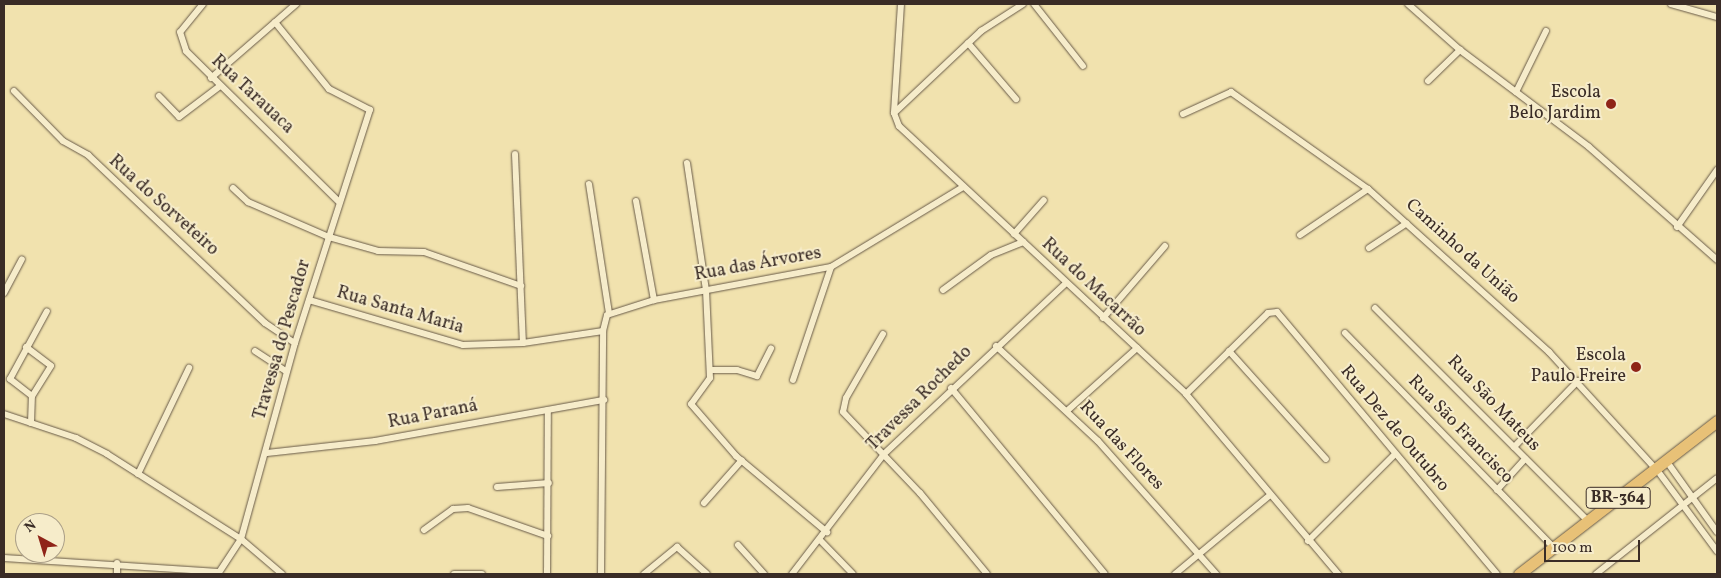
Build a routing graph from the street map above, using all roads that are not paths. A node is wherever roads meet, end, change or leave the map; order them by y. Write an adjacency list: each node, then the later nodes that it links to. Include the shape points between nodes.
1 (203, 4): 14 (street, Rua Tarauaca, via 180,36)
2 (296, 4): 9 (street)
3 (901, 4): 21 (street)
4 (1023, 4): 11 (street)
5 (1034, 4): 13 (street)
6 (1408, 4): 12 (street)
7 (1670, 4): 8 (street)
8 (1717, 17)
9 (275, 22): 14 (street); 31 (street, Travessa do Pescador, via 329,88 370,110)
10 (1546, 31): 18 (street)
11 (968, 43): 20 (street); 21 (street)
12 (1460, 50): 15 (street); 18 (street)
13 (1084, 66)
14 (211, 78): 16 (street, Rua Tarauaca)
15 (1428, 81)
16 (220, 86): 19 (street, via 180,117); 31 (street, Rua Tarauaca)
17 (14, 92): 58 (street, Rua do Sorveteiro, via 63,141 88,154 265,323)
18 (1516, 92): 34 (street, via 1590,147)
19 (159, 96)
20 (1016, 99)
21 (894, 113): 27 (street, Rua do Macarrão, via 907,134)
22 (1183, 114): 29 (street, Caminho da União, via 1223,93 1232,93)
23 (515, 154): 45 (street)
24 (687, 163): 46 (street)
25 (1717, 170): 34 (street)
26 (589, 184): 53 (street)
27 (962, 186): 35 (street, Rua do Macarrão); 43 (street, Rua das Árvores)
28 (233, 188): 37 (street, via 248,202)
29 (1368, 189): 33 (street, Caminho da União); 36 (street)
30 (1044, 200): 35 (street)
31 (338, 201): 37 (street, Travessa do Pescador)
32 (636, 201): 50 (street)
33 (1406, 223): 40 (street); 70 (street, Caminho da União)
34 (1677, 228): 42 (street)
35 (1014, 234): 38 (street, Rua do Macarrão)
36 (1300, 235)
37 (329, 237): 45 (street, via 378,251 424,252); 49 (street, Travessa do Pescador)
38 (1022, 242): 44 (street, Rua do Macarrão); 47 (street, via 991,255)
39 (1165, 246): 54 (street)
40 (1369, 248)
41 (22, 260): 48 (street)
42 (1717, 260)
43 (831, 267): 46 (street, Rua das Árvores); 69 (street)
44 (1066, 283): 54 (street, Rua do Macarrão); 60 (street, Travessa Rochedo)
45 (521, 286): 59 (street)
46 (706, 290): 50 (street, Rua das Árvores); 67 (street)
47 (943, 290)
48 (4, 293)
49 (309, 300): 58 (street, Travessa do Pescador); 59 (street, Rua Santa Maria, via 452,344)
50 (654, 300): 53 (street, Rua das Árvores)
51 (1376, 308): 81 (street, Rua São Mateus)
52 (47, 311): 61 (street)
53 (610, 313): 55 (street)
54 (1103, 318): 63 (street, Rua do Macarrão)
55 (603, 331): 59 (street, Rua Santa Maria); 74 (street)
56 (1345, 333): 94 (street, Rua São Francisco)
57 (883, 334): 83 (street, via 842,410)
58 (294, 343): 68 (street, Travessa do Pescador)
59 (523, 344)
60 (996, 346): 71 (street, Travessa Rochedo); 76 (street, Rua das Flores)
61 (26, 347): 73 (street, via 10,379); 73 (street, via 51,366)
62 (771, 348): 67 (street, via 757,376 737,370)
63 (1137, 348): 72 (street, Rua do Macarrão); 76 (street)
64 (255, 351): 68 (street)
65 (1229, 351): 72 (street); 84 (street, Rua Dez de Outubro, via 1273,311 1284,318); 85 (street)
66 (189, 368): 90 (street)
67 (710, 370): 87 (street, via 709,382 692,404)
68 (286, 371): 82 (street, Travessa do Pescador)
69 (792, 380)
70 (1578, 381): 81 (street); 89 (street, Caminho da União)
71 (951, 388): 83 (street, Travessa Rochedo); 126 (street)
72 (1186, 394): 95 (street, Rua do Macarrão)
73 (32, 396): 79 (street)
74 (604, 400): 75 (street, Rua Paraná); 119 (street)
75 (548, 410): 82 (street, Rua Paraná, via 375,441); 92 (street)
76 (1068, 410): 110 (street, Rua das Flores)
77 (4, 414): 79 (street)
78 (1717, 421): 89 (highway, BR-364)
79 (31, 424): 90 (street, via 76,438)
80 (1717, 430): 88 (highway, BR-364)
81 (1514, 447): 86 (street, Rua São Mateus)
82 (267, 453): 104 (street, Travessa do Pescador)
83 (884, 454): 101 (street, Travessa Rochedo); 125 (street)
84 (1395, 454): 106 (street); 130 (street, Rua Dez de Outubro)
85 (1326, 459)
86 (1525, 459): 94 (street); 99 (street, Rua São Mateus)
87 (742, 460): 97 (street); 101 (street)
88 (1670, 466): 89 (highway, BR-364); 96 (street)
89 (1658, 471): 98 (street, Caminho da União); 99 (highway, BR-364); 132 (highway, BR-364)
90 (138, 474): 104 (street)
91 (1717, 478): 96 (street)
92 (550, 483): 93 (street); 103 (street)
93 (497, 487)
94 (1497, 490): 108 (street, Rua São Francisco)
95 (1270, 495): 106 (street, Rua do Macarrão); 110 (street)
96 (1692, 497): 98 (street); 102 (street)
97 (704, 503)
98 (1682, 505): 109 (street, Caminho da União); 133 (street)
99 (1588, 521): 108 (highway, BR-364)
100 (424, 530): 103 (street, via 453,509 468,508)
101 (827, 532): 105 (street, Travessa Rochedo)
102 (1717, 532)
103 (548, 536): 118 (street)
104 (241, 539): 113 (street, Travessa do Pescador); 116 (street)
105 (820, 540): 123 (street, Travessa Rochedo); 124 (street)
106 (1308, 541): 129 (street, Rua do Macarrão)
107 (738, 545): 122 (street)
108 (1553, 547): 131 (highway, BR-364)
109 (1717, 551)
110 (1198, 553): 127 (street); 128 (street, Rua das Flores)
111 (4, 558): 112 (street)
112 (117, 563): 113 (street); 115 (street)
113 (218, 573)
114 (455, 573): 117 (street)
115 (117, 574)
116 (282, 574)
117 (482, 574)
118 (547, 574)
119 (601, 574)
120 (644, 574): 121 (street, via 674,547)
121 (707, 574)
122 (764, 574)
123 (792, 574)
124 (852, 574)
125 (987, 574)
126 (1105, 574)
127 (1175, 574)
128 (1216, 574)
129 (1338, 574)
130 (1497, 574)
131 (1518, 574)
132 (1529, 574)
133 (1596, 574)

